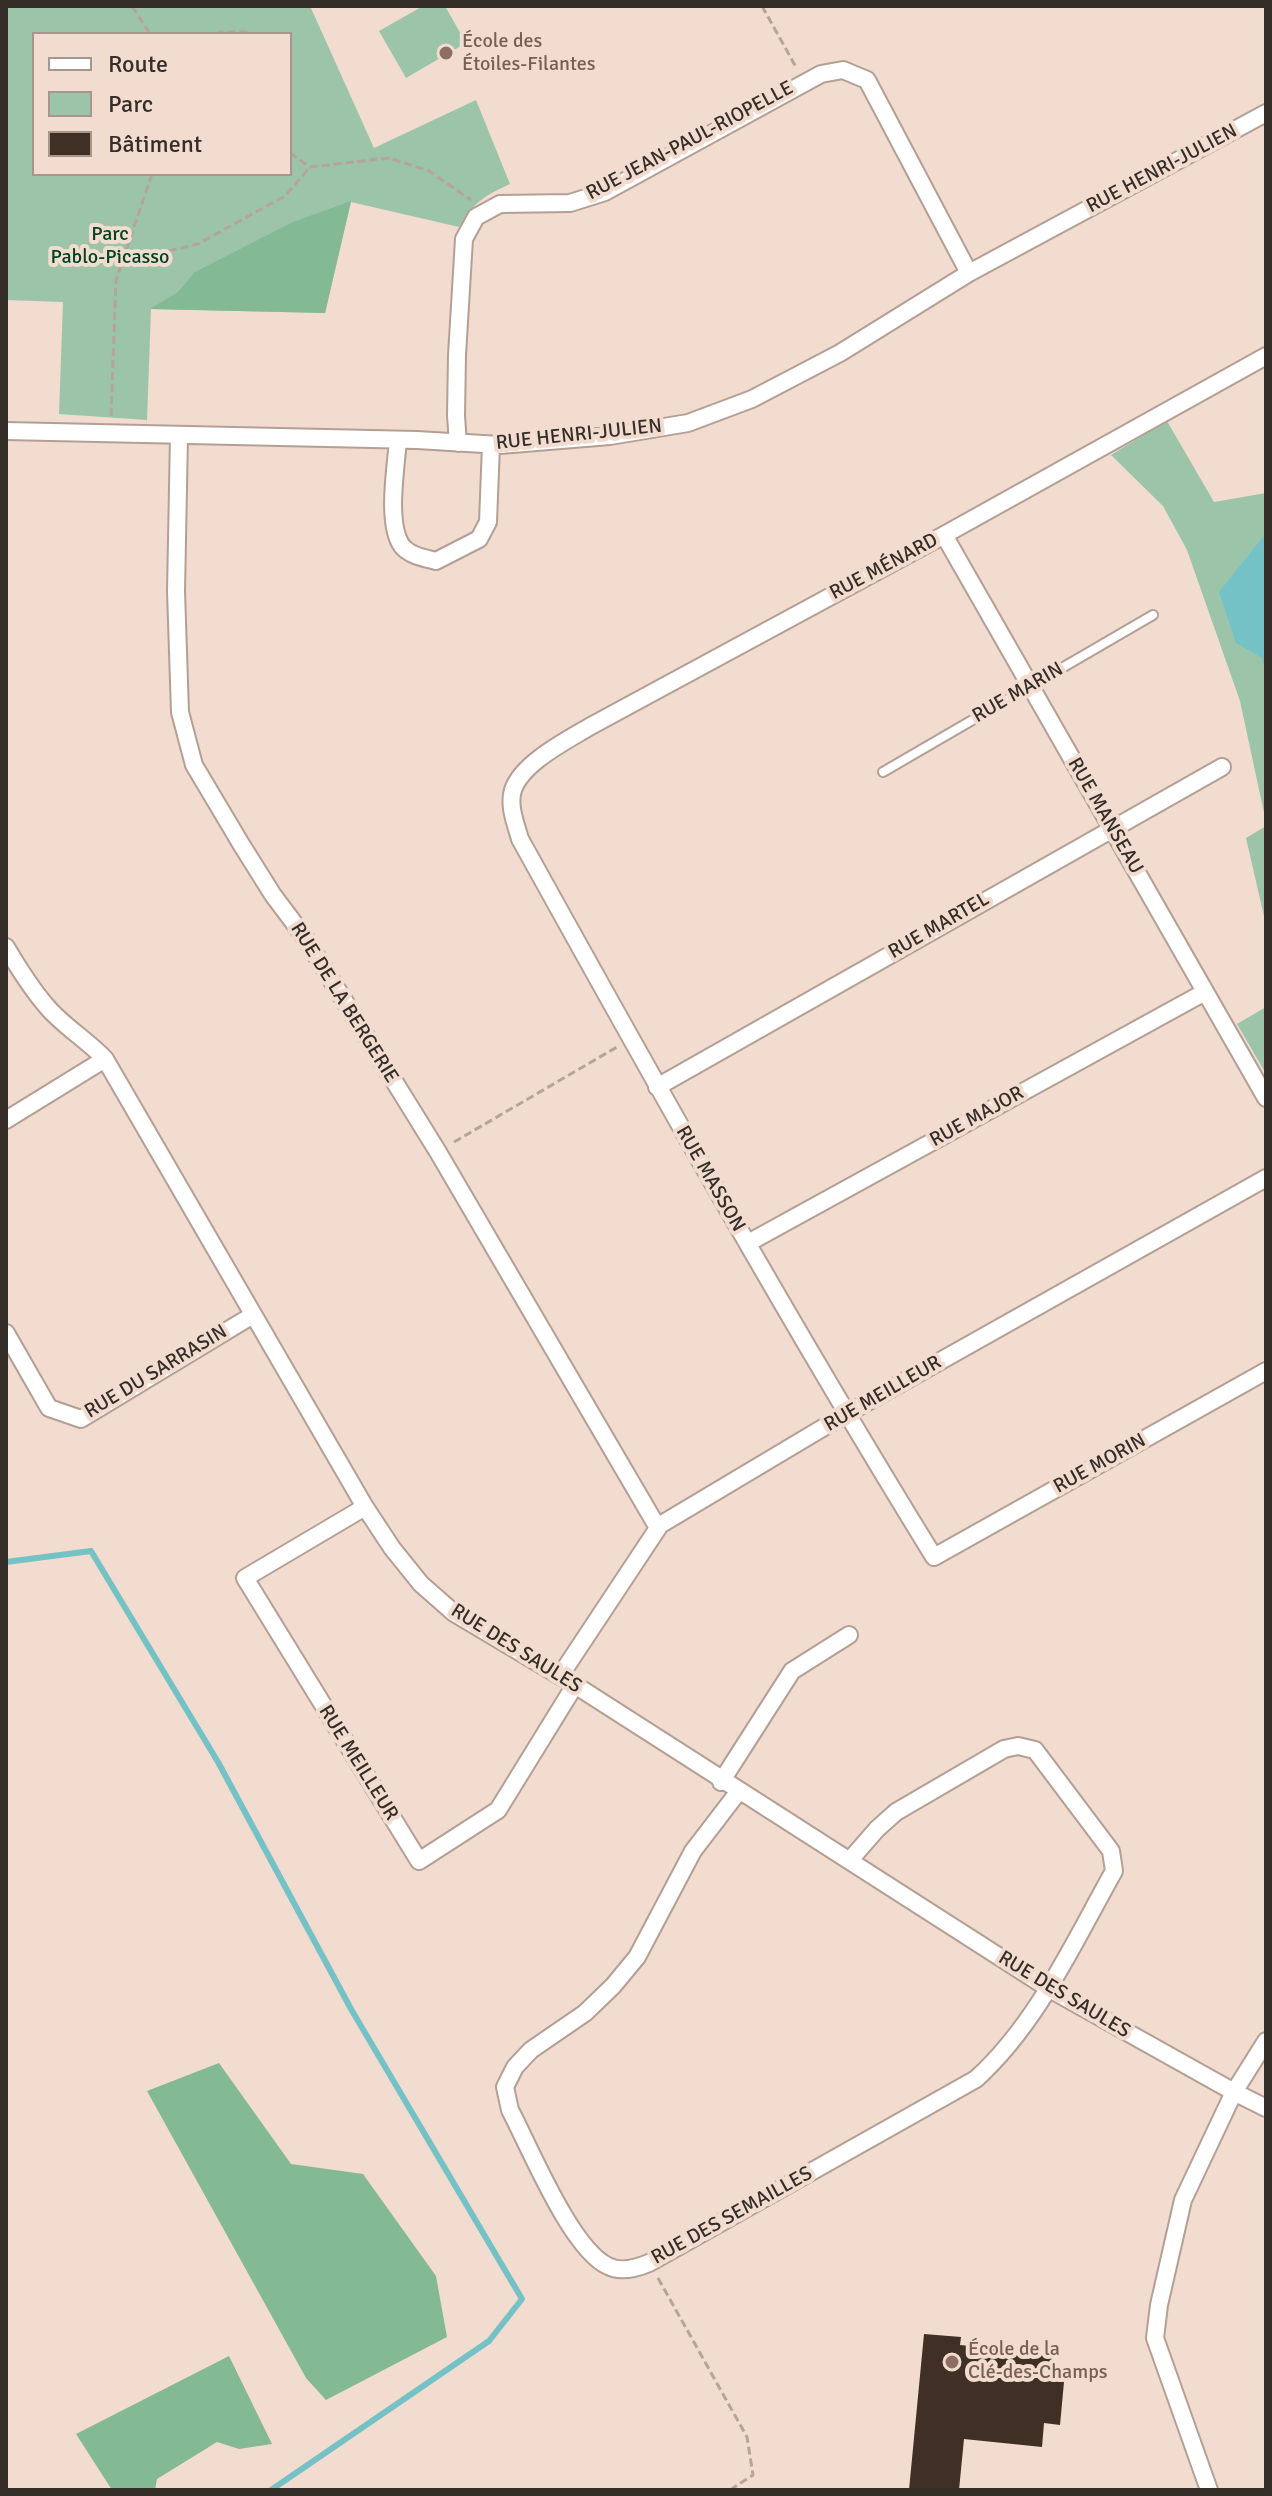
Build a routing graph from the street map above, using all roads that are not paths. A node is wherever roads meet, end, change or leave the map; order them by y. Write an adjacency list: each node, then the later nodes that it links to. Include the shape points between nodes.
1 (1266, 113): 2 (street, RUE HENRI-JULIEN)
2 (969, 273): 7 (street, RUE JEAN-PAUL-RIOPELLE, via 867,80 843,70 821,74 605,192 570,203 500,204 476,217 464,239); 8 (street, RUE HENRI-JULIEN, via 840,353 752,399 688,423 610,436)
3 (1266, 356): 9 (street, RUE MÉNARD)
4 (6, 431): 5 (street, RUE HENRI-JULIEN)
5 (179, 436): 6 (street, RUE HENRI-JULIEN); 29 (street, RUE DE LA BERGERIE, via 180,712 194,765 438,1152)
6 (398, 440): 7 (street, RUE HENRI-JULIEN); 8 (street, via 392,514 402,546 436,561 479,539 488,522)
7 (458, 443): 8 (street, RUE HENRI-JULIEN)
8 (491, 445)
9 (944, 535): 11 (street, RUE MANSEAU); 14 (street, RUE MÉNARD, via 589,727 535,760)
10 (1153, 615): 11 (lane, RUE MARIN)
11 (1030, 686): 13 (lane, RUE MARIN); 15 (street, RUE MANSEAU)
12 (1222, 767): 15 (street, RUE MARTEL)
13 (883, 772)
14 (513, 790): 19 (street, RUE MASSON, via 520,839)
15 (1112, 828): 17 (street, RUE MANSEAU); 19 (street, RUE MARTEL)
16 (6, 947): 18 (street, RUE DES SAULES, via 50,1011)
17 (1205, 992): 20 (street, RUE MANSEAU); 23 (street, RUE MAJOR)
18 (105, 1059): 21 (street); 24 (street, RUE DES SAULES)
19 (657, 1087): 23 (street, RUE MASSON)
20 (1266, 1098)
21 (6, 1120)
22 (1266, 1178): 27 (street, RUE MEILLEUR)
23 (748, 1243): 27 (street, RUE MASSON)
24 (253, 1315): 25 (street, RUE DU SARRASIN, via 81,1419 49,1408); 28 (street, RUE DES SAULES)
25 (6, 1333)
26 (1266, 1371): 30 (street, RUE MORIN)
27 (846, 1414): 29 (street, RUE MEILLEUR); 30 (street, RUE MASSON)
28 (365, 1507): 32 (street, RUE DES SAULES, via 421,1584 454,1613); 32 (street, RUE MEILLEUR, via 245,1578 419,1861 498,1810)
29 (658, 1528): 32 (street, RUE MEILLEUR)
30 (934, 1557)
31 (849, 1635): 33 (street, via 792,1671)
32 (567, 1680): 33 (street, RUE DES SAULES)
33 (721, 1781): 34 (street, RUE DES SAULES)
34 (739, 1791): 35 (street, RUE DES SAULES); 36 (street, RUE DES SEMAILLES, via 693,1851 637,1957 585,2013 531,2050 505,2087 510,2110 575,2236 610,2268 649,2263 976,2079 996,2061)
35 (850, 1860): 36 (street, RUE DES SAULES); 36 (street, RUE DES SEMAILLES, via 877,1829 910,1804 1004,1749 1035,1750 1111,1851 1114,1871)
36 (1048, 1988): 38 (street, RUE DES SAULES)
37 (1266, 2041): 38 (street)
38 (1234, 2092): 39 (street, RUE DES SAULES); 40 (street, via 1183,2200 1155,2338)
39 (1266, 2108)
40 (1209, 2490)

